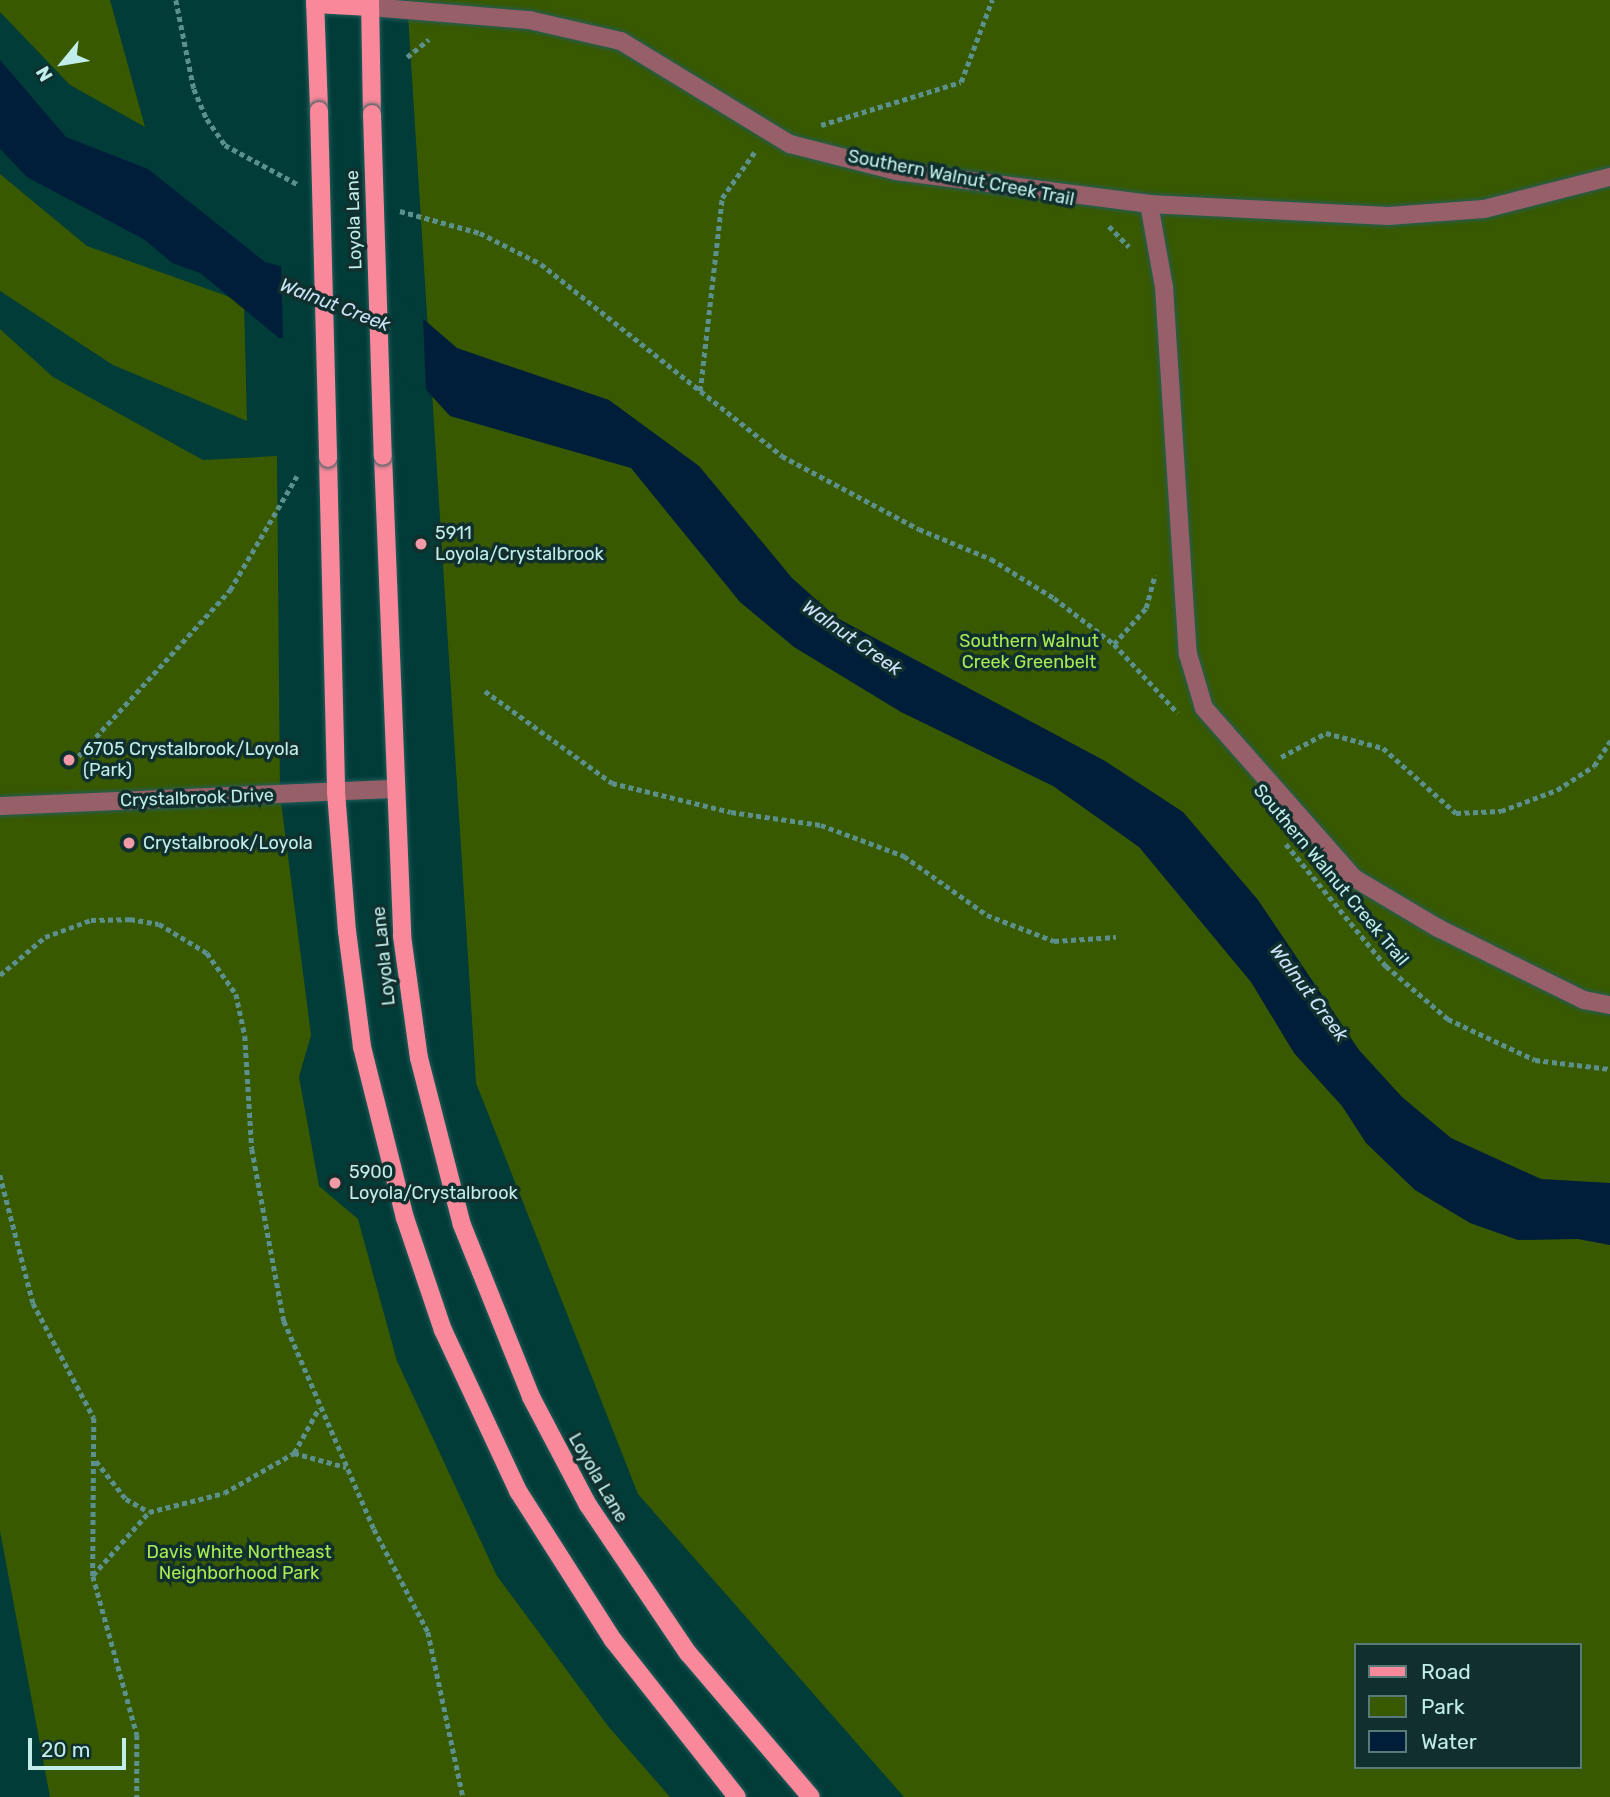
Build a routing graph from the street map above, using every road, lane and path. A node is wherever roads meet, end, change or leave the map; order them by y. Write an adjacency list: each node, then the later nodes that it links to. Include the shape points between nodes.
1 (176, 0): 9 (path, via 194,89 207,119 225,145)
2 (315, 2): 3 (main road); 23 (main road, Loyola Lane, bridge)
3 (370, 4): 10 (street, via 529,20 621,41 790,144 882,168); 22 (main road, Loyola Lane, bridge)
4 (438, 38): 5 (path)
5 (407, 57)
6 (743, 143): 7 (path)
7 (767, 153)
8 (1610, 177): 10 (street, via 1484,209 1388,216)
9 (289, 182)
10 (1149, 204): 21 (street, via 1164,287 1188,653 1204,708)
11 (1098, 217): 13 (path, via 1121,234)
12 (428, 219): 16 (path, via 480,233 541,264 782,456 919,529 991,559)
13 (1136, 258)
14 (297, 477): 20 (path, via 230,590)
15 (1156, 562): 16 (path, via 1146,608)
16 (1114, 644): 18 (path)
17 (485, 691): 26 (path, via 612,783 731,813 821,825 904,856 986,915 1054,941)
18 (1181, 716)
19 (1610, 741): 21 (path, via 1594,766 1557,790 1501,811 1456,813 1383,748 1326,733 1301,750)
20 (73, 762)
21 (1254, 765): 28 (street, via 1354,878 1438,928 1584,1000)
22 (394, 789): 23 (street, Crystalbrook Drive); 40 (main road, Loyola Lane, via 401,936 419,1058 462,1225 505,1341 558,1452 625,1564 688,1653)
23 (336, 792): 24 (street, Crystalbrook Drive); 39 (main road, Loyola Lane, via 362,1047 401,1206 443,1331 492,1438 554,1552 648,1688)
24 (0, 806)
25 (1280, 837): 29 (path, Southern Walnut Creek Trail, via 1387,966 1448,1019 1535,1060)
26 (1116, 937)
27 (0, 975): 31 (path, via 45,937 90,920 130,919 182,936 226,976 242,1012 251,1149 275,1282)
28 (1610, 1005)
29 (1610, 1069)
30 (0, 1175): 33 (path, via 33,1303 94,1418)
31 (319, 1408): 32 (path); 34 (path)
32 (294, 1453): 34 (path); 35 (path, via 224,1493)
33 (96, 1461): 35 (path, via 126,1499); 36 (path)
34 (346, 1467): 38 (path, via 428,1632)
35 (149, 1512): 36 (path)
36 (93, 1576): 37 (path, via 137,1735)
37 (137, 1797)
38 (463, 1797)
39 (737, 1797)
40 (811, 1797)

